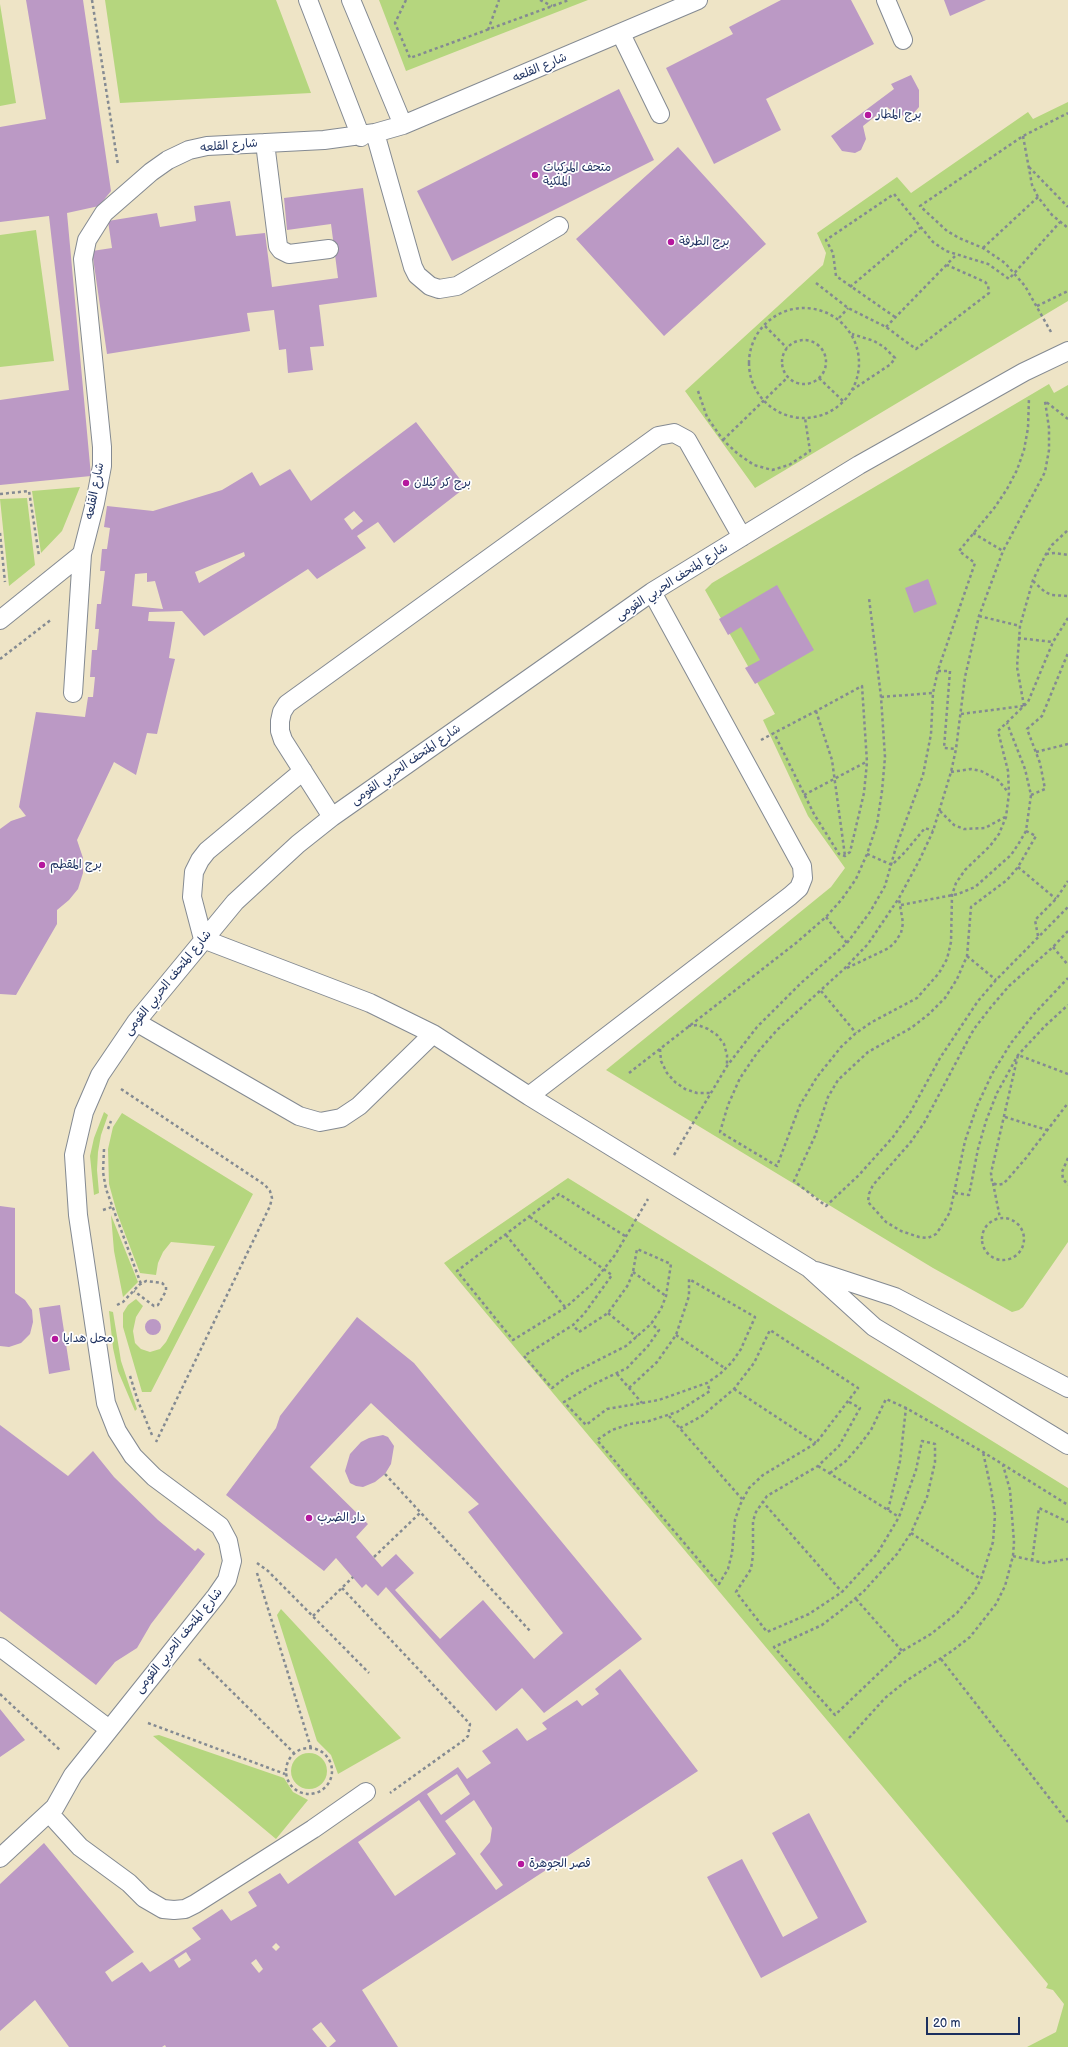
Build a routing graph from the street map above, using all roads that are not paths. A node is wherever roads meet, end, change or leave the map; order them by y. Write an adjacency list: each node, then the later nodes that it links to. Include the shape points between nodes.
1 (308, 0): 9 (lane)
2 (351, 0): 8 (lane)
3 (698, 0): 5 (lane, شارع القلعه)
4 (886, 0): 6 (lane)
5 (621, 34): 7 (lane); 8 (lane, شارع القلعه)
6 (903, 40)
7 (660, 114)
8 (403, 125): 9 (lane, شارع القلعه)
9 (368, 135): 10 (lane, شارع القلعه); 11 (lane, via 416,275 430,286 439,289 457,286)
10 (265, 143): 12 (lane, via 278,246 289,254); 15 (lane, شارع القلعه, via 207,146 189,150 168,160 104,213 87,240 83,259 102,446 99,484)
11 (559, 226)
12 (329, 248)
13 (1065, 352): 14 (lane, شارع المتحف الحربي القومى, via 1024,372 859,465)
14 (742, 537): 16 (lane, شارع المتحف الحربي القومى); 19 (lane, via 687,440 674,433 658,436 291,700 282,712 280,731)
15 (82, 554): 17 (lane); 18 (lane, شارع القلعه)
16 (652, 592): 20 (lane, شارع المتحف الحربي القومى); 24 (lane, via 802,866 803,878 799,888)
17 (4, 617)
18 (73, 693)
19 (303, 771): 20 (lane); 21 (lane, via 200,860 194,872 192,896)
20 (332, 817): 21 (lane, شارع المتحف الحربي القومى, via 266,872 235,902)
21 (203, 939): 22 (lane, شارع المتحف الحربي القومى); 23 (lane, via 370,1003)
22 (136, 1022): 23 (lane, via 299,1116 320,1122 341,1118 359,1106); 29 (lane, شارع المتحف الحربي القومى, via 100,1075 84,1112 74,1155 78,1215 106,1403 117,1431 133,1456 149,1472 220,1526 228,1541 232,1560 228,1580)
23 (433, 1034): 24 (lane)
24 (529, 1096): 25 (lane)
25 (809, 1268): 26 (lane, via 895,1297); 27 (lane, via 874,1327)
26 (1068, 1388)
27 (1068, 1445)
28 (0, 1646): 29 (lane)
29 (109, 1729): 31 (lane, شارع المتحف الحربي القومى, via 68,1782 60,1799)
30 (366, 1792): 31 (lane, via 195,1904 185,1909 174,1910 163,1909 144,1898 129,1883 80,1846)
31 (49, 1813): 32 (lane, شارع المتحف الحربي القومى)
32 (0, 1858)

